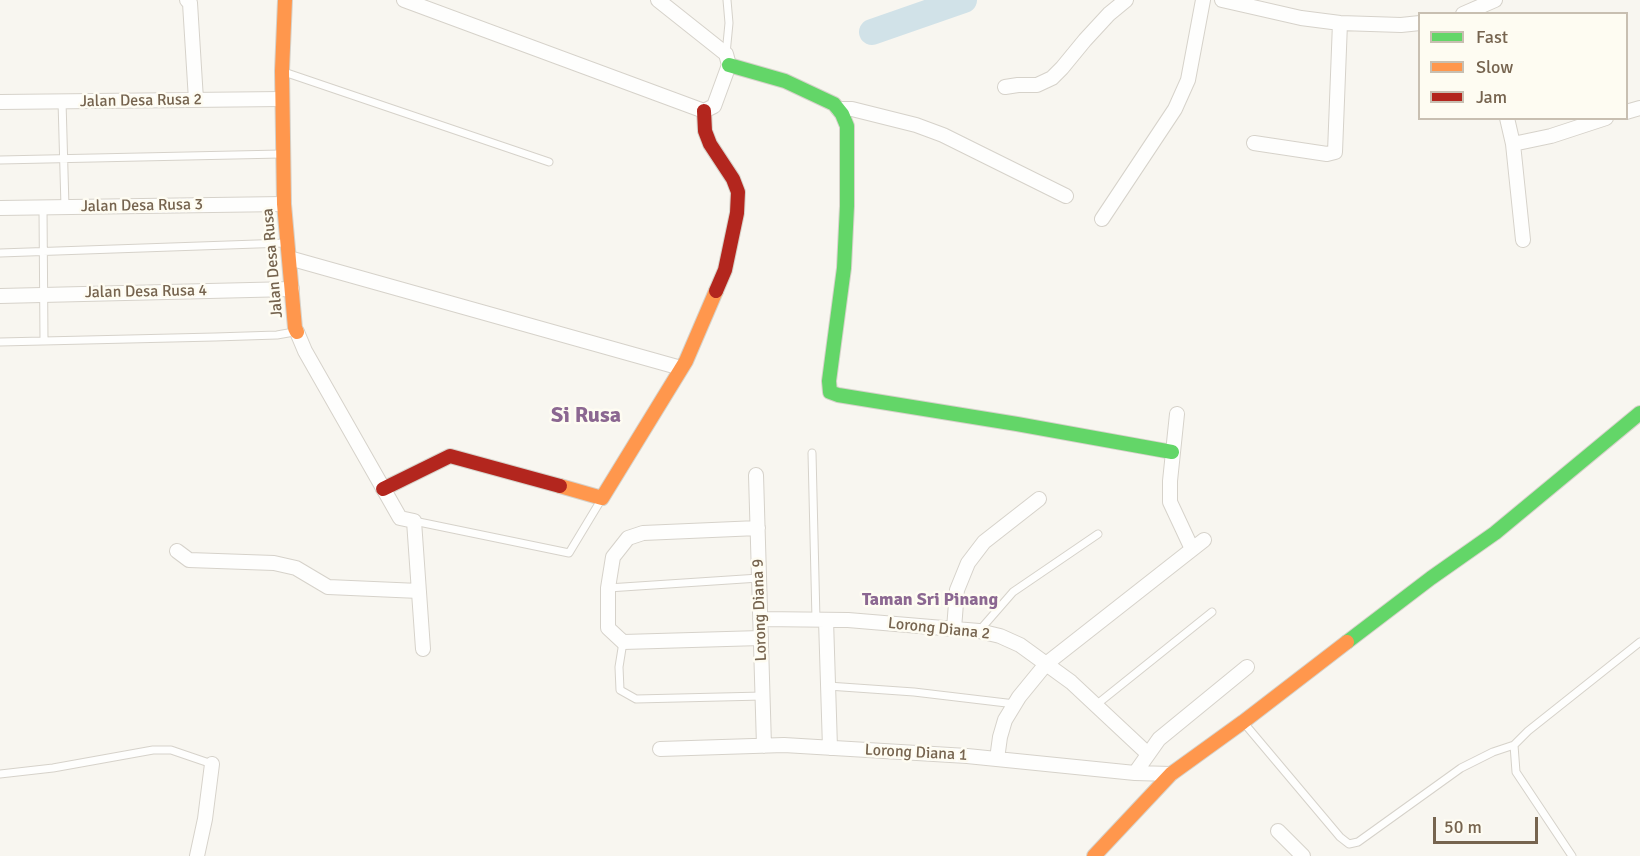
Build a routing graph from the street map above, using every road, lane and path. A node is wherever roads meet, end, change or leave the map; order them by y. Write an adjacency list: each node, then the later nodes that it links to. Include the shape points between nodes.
1 (187, 0): 17 (street)
2 (285, 0): 14 (street, Jalan Desa Rusa)
3 (404, 0): 21 (street)
4 (658, 0): 13 (street)
5 (727, 0): 13 (lane)
6 (1126, 0): 15 (street, via 1052,78 1037,85)
7 (1203, 0): 35 (street, via 1188,80 1175,109)
8 (1222, 0): 11 (street)
9 (1488, 6): 10 (street)
10 (1469, 12)
11 (1340, 23): 12 (street); 24 (street, via 1335,152)
12 (1418, 23)
13 (728, 59): 20 (street, via 785,81); 21 (street, via 714,106)
14 (282, 71): 16 (street, Jalan Desa Rusa); 29 (lane)
15 (1005, 87)
16 (282, 99): 17 (street, Jalan Desa Rusa 2); 26 (street, Jalan Desa Rusa)
17 (196, 100): 18 (street, Jalan Desa Rusa 2)
18 (62, 101): 19 (street, Jalan Desa Rusa 2); 27 (lane)
19 (0, 102)
20 (838, 109): 30 (street, via 852,109 943,135); 50 (street, via 847,126 847,206 830,392)
21 (704, 111): 47 (street, via 710,144 734,179 737,213 724,270)
22 (1507, 120): 25 (street)
23 (1600, 120): 25 (street)
24 (1254, 143)
25 (1513, 144): 36 (street)
26 (284, 154): 27 (lane); 31 (street, Jalan Desa Rusa)
27 (64, 159): 28 (lane); 32 (lane)
28 (0, 160)
29 (549, 162)
30 (1066, 196)
31 (284, 204): 32 (street, Jalan Desa Rusa 3); 37 (street, Jalan Desa Rusa)
32 (64, 207): 34 (street, Jalan Desa Rusa 3)
33 (0, 208): 34 (street, Jalan Desa Rusa 3)
34 (43, 208): 38 (lane)
35 (1102, 219)
36 (1523, 240)
37 (288, 243): 38 (lane); 40 (street, Jalan Desa Rusa)
38 (43, 252): 39 (lane); 42 (lane)
39 (0, 253)
40 (289, 258): 41 (street, Jalan Desa Rusa); 47 (street)
41 (292, 289): 42 (street, Jalan Desa Rusa 4); 44 (street, Jalan Desa Rusa)
42 (44, 295): 43 (street, Jalan Desa Rusa 4); 45 (lane)
43 (0, 296)
44 (297, 332): 45 (lane); 53 (street, Jalan Desa Rusa)
45 (45, 341): 46 (lane)
46 (0, 342)
47 (681, 368): 54 (street)
48 (1640, 413): 80 (street, via 1495,533)
49 (1177, 414): 50 (street)
50 (1172, 452): 60 (street, via 1170,502)
51 (812, 453): 67 (lane)
52 (756, 475): 57 (street, Lorong Diana 9)
53 (383, 489): 54 (street, via 450,456); 56 (street, Jalan Desa Rusa, via 400,519)
54 (602, 498): 56 (lane, via 569,553)
55 (1038, 499): 68 (street, via 984,542 968,563 957,590)
56 (414, 521): 64 (street)
57 (758, 528): 62 (street, Lorong Diana 9); 63 (street, via 643,533 628,538 613,557)
58 (1098, 534): 69 (lane, via 1013,592)
59 (1203, 540): 60 (street)
60 (1192, 549): 74 (street)
61 (177, 551): 64 (street, via 189,560 274,563 296,568 328,587)
62 (759, 578): 63 (lane); 66 (street, Lorong Diana 9)
63 (609, 588): 71 (street, via 608,628)
64 (419, 591): 73 (street)
65 (1212, 612): 79 (lane)
66 (760, 619): 67 (street, Lorong Diana 2); 70 (street, Lorong Diana 9)
67 (821, 620): 68 (street, Lorong Diana 2); 76 (street)
68 (954, 629): 69 (street, Lorong Diana 2)
69 (979, 631): 74 (street, Lorong Diana 2, via 1020,645)
70 (761, 638): 71 (street); 77 (street, Lorong Diana 9)
71 (623, 642): 77 (lane, via 620,690 636,699)
72 (1640, 642): 81 (lane)
73 (423, 649)
74 (1046, 664): 78 (street); 79 (street, Lorong Diana 2)
75 (1247, 667): 85 (street, via 1159,740)
76 (828, 686): 78 (lane); 83 (street)
77 (763, 696): 82 (street, Lorong Diana 9)
78 (1015, 704): 86 (street, via 1005,720)
79 (1096, 705): 85 (street, Lorong Diana 2)
80 (1243, 722): 81 (lane, via 1349,844 1358,842 1461,768); 90 (street)
81 (1514, 745): 95 (lane, via 1516,772)
82 (764, 746): 83 (street, Lorong Diana 1); 84 (street, Lorong Diana 1)
83 (830, 748): 86 (street, Lorong Diana 1)
84 (660, 749)
85 (1148, 754): 88 (street)
86 (997, 759): 88 (street, Lorong Diana 1)
87 (212, 764): 89 (lane, via 171,750 153,750); 93 (street)
88 (1134, 773): 90 (street, Lorong Diana 1)
89 (0, 774)
90 (1171, 774): 94 (street)
91 (1278, 831): 92 (street)
92 (1302, 855)
93 (197, 856)
94 (1094, 856)
95 (1572, 856)

